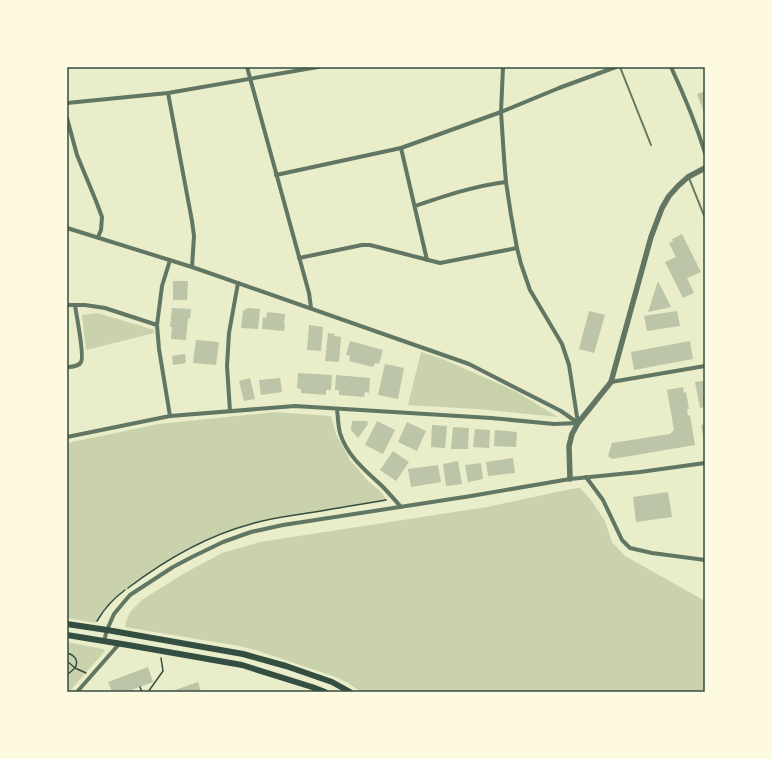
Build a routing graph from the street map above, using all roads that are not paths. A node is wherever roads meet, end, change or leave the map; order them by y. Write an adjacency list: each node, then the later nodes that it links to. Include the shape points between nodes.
1 (247, 67): 7 (street)
2 (318, 67): 7 (street)
3 (503, 67): 10 (street)
4 (616, 67): 10 (street)
5 (620, 67): 12 (lane)
6 (671, 67): 14 (street, via 694,119)
7 (251, 79): 8 (street); 16 (street)
8 (168, 93): 9 (street); 27 (street, via 192,221)
9 (67, 103)
10 (501, 112): 13 (street); 18 (street)
11 (67, 118): 22 (street, via 77,155 102,217)
12 (651, 145)
13 (401, 148): 16 (street); 19 (street)
14 (705, 153)
15 (705, 168): 17 (street)
16 (276, 175): 24 (street)
17 (688, 177): 20 (lane); 35 (street, via 669,196 650,237)
18 (506, 182): 19 (street, via 472,188); 23 (street)
19 (415, 206): 26 (street)
20 (705, 218)
21 (67, 228): 22 (street)
22 (98, 237): 25 (street)
23 (517, 248): 26 (street, via 440,263); 39 (street, via 530,290 562,344 569,365)
24 (299, 258): 26 (street, via 370,245); 31 (street, via 309,293)
25 (170, 260): 27 (street); 32 (street, via 162,286)
26 (427, 260)
27 (192, 267): 28 (street)
28 (238, 283): 31 (street); 37 (street, via 229,333 227,366)
29 (67, 305): 30 (street)
30 (75, 305): 32 (street, via 105,308); 34 (street, via 83,360 80,364)
31 (310, 308): 39 (street, via 469,364 561,410)
32 (157, 325): 38 (street)
33 (705, 366): 35 (street)
34 (67, 368)
35 (611, 382): 39 (street)
36 (337, 409): 37 (street, via 295,406); 39 (street, via 554,424); 44 (street, via 341,434 347,448 355,460)
37 (230, 411): 38 (street)
38 (170, 416): 40 (street)
39 (578, 423): 43 (street, via 569,446)
40 (67, 437)
41 (705, 463): 42 (street)
42 (586, 477): 43 (street); 45 (street, via 603,500 622,540 630,548 652,554)
43 (570, 479): 44 (street)
44 (401, 507): 47 (street, via 283,525 223,542 173,567 130,595 118,609)
45 (705, 560)
46 (67, 624): 47 (main road)
47 (107, 630): 49 (street); 53 (main road, via 257,657 332,682)
48 (67, 635): 49 (main road)
49 (104, 641): 50 (main road)
50 (120, 643): 51 (street); 52 (main road, via 242,665)
51 (77, 692)
52 (324, 692)
53 (350, 692)

